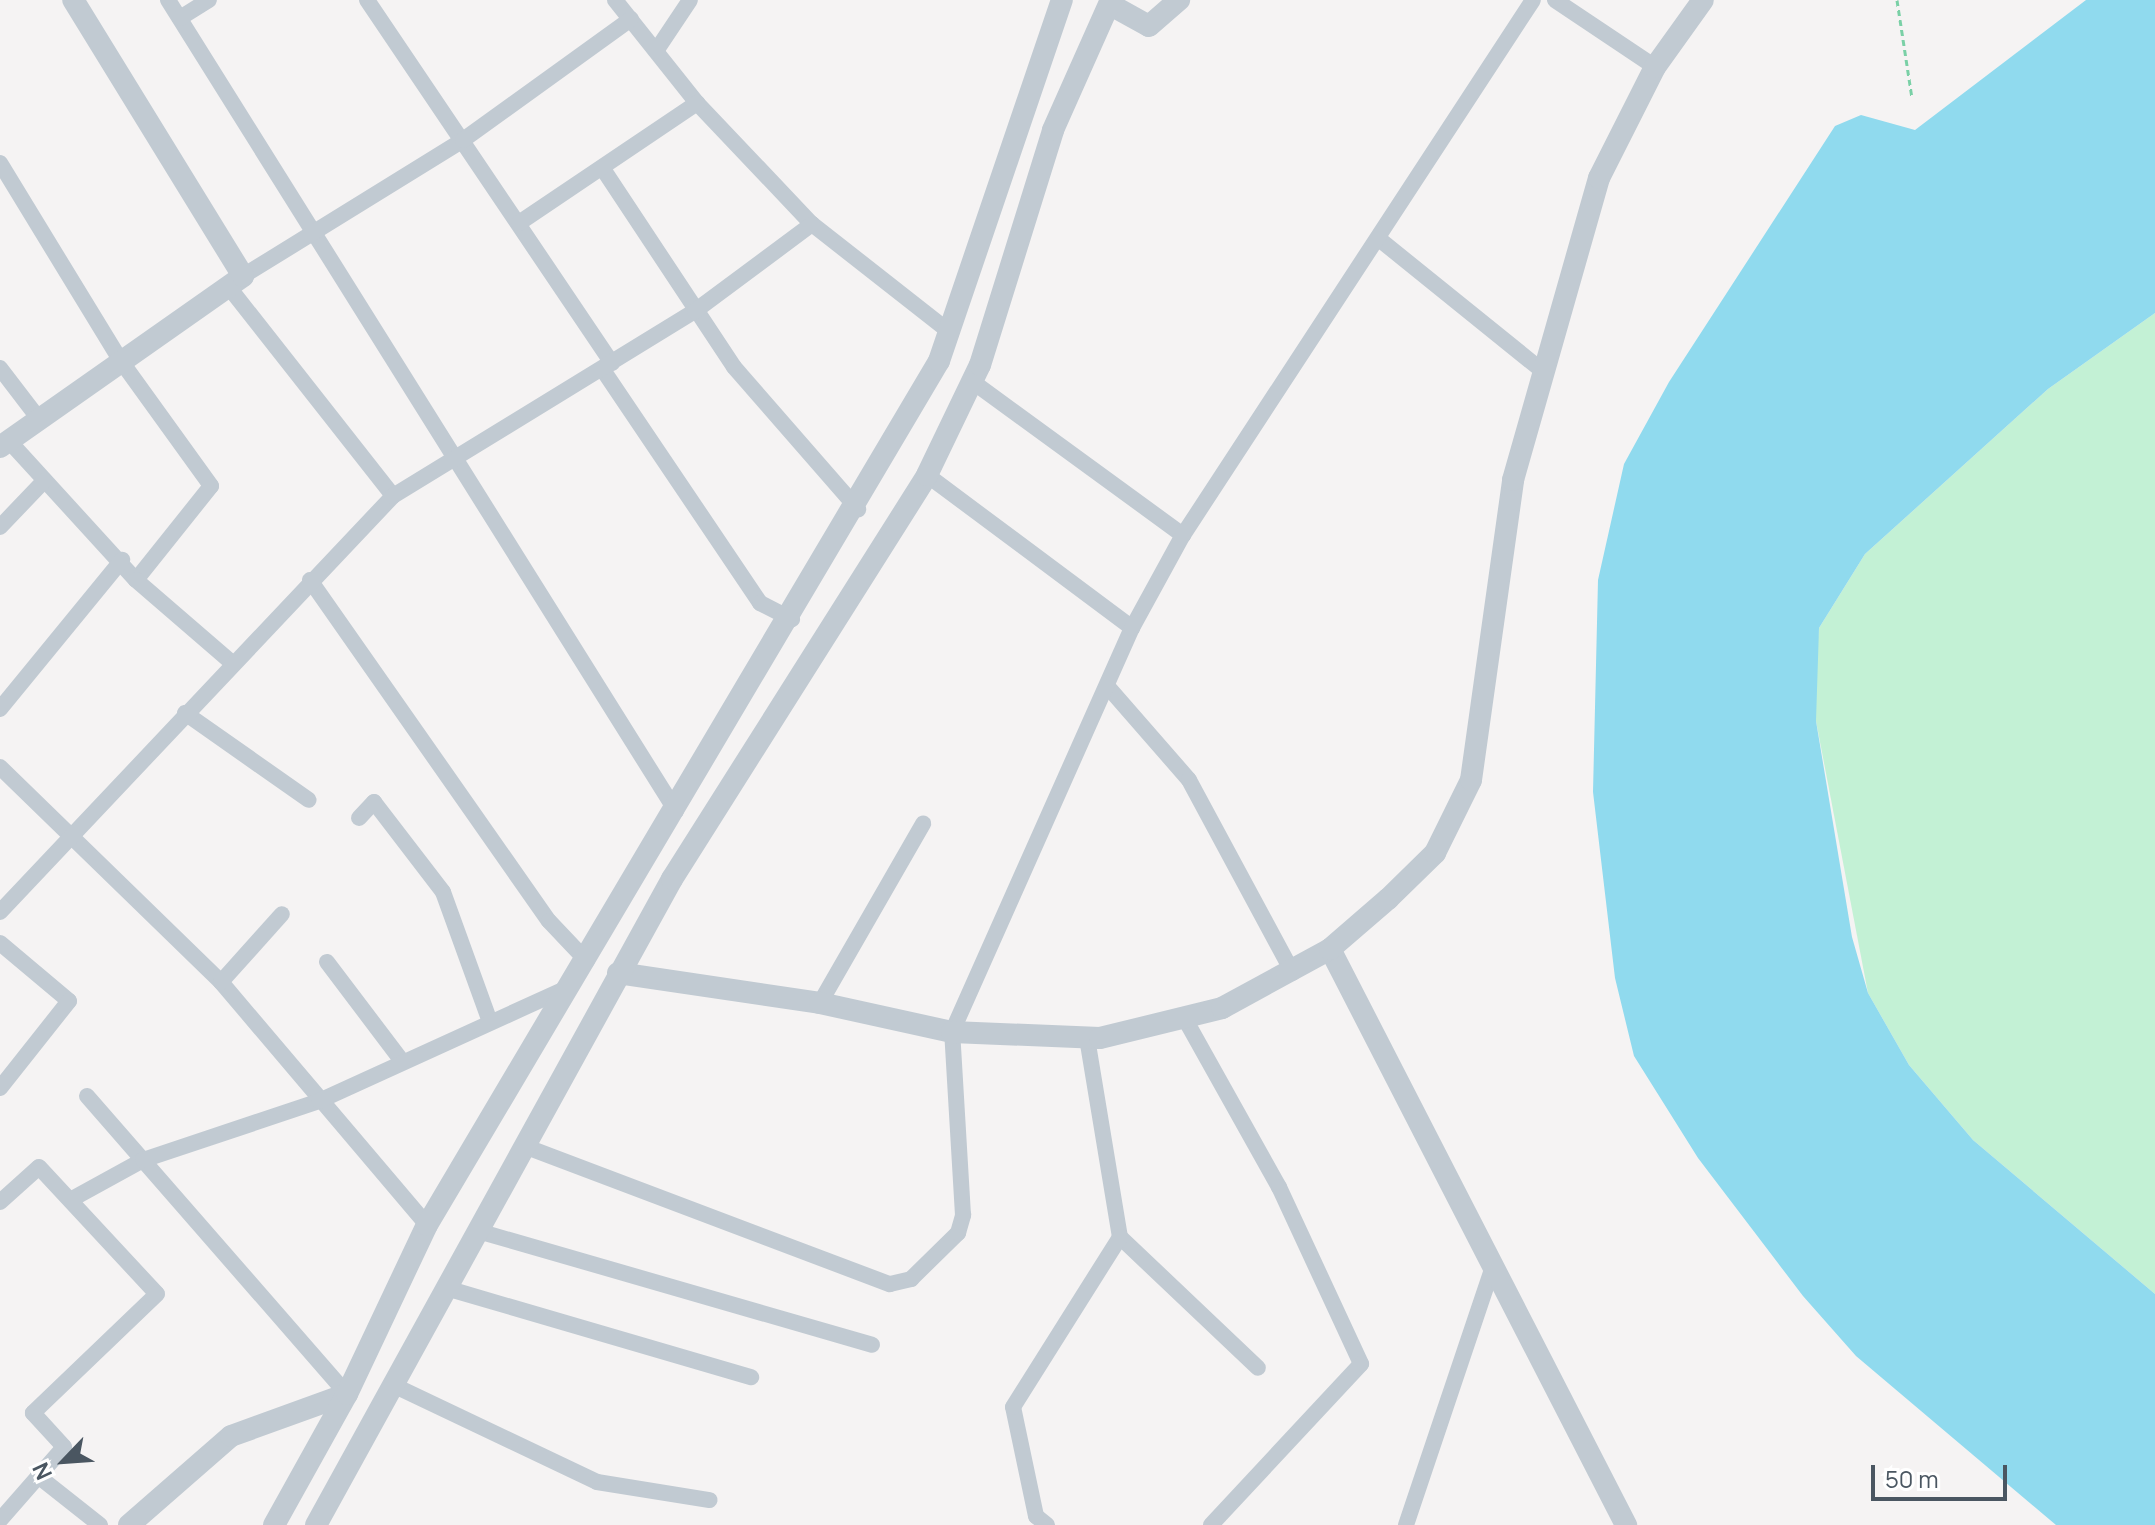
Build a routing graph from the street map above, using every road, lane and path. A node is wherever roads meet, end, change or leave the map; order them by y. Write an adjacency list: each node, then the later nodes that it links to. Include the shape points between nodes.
1 (73, 0): 27 (street)
2 (168, 0): 14 (street)
3 (209, 0): 14 (street)
4 (367, 0): 20 (street)
5 (615, 0): 15 (street)
6 (690, 0): 16 (street)
7 (1062, 0): 29 (street)
8 (1179, 0): 13 (street, via 1149,26)
9 (1533, 0): 26 (street)
10 (1555, 0): 17 (street)
11 (1703, 0): 17 (street)
12 (1897, 0): 18 (path)
13 (1111, 2): 34 (street, via 1053,130)
14 (180, 18): 25 (street)
15 (631, 19): 16 (street); 20 (street)
16 (656, 51): 19 (street)
17 (1655, 67): 33 (street, via 1599,178)
18 (1912, 98)
19 (697, 103): 22 (street); 24 (street)
20 (463, 140): 23 (street); 25 (street)
21 (0, 163): 30 (street)
22 (603, 169): 23 (street); 28 (street)
23 (519, 223): 31 (street)
24 (812, 224): 28 (street); 29 (street)
25 (313, 230): 27 (street); 37 (street)
26 (1379, 239): 33 (street); 43 (street)
27 (236, 281): 30 (street); 40 (street)
28 (695, 311): 31 (street); 41 (street, via 734,367)
29 (951, 333): 41 (street)
30 (121, 361): 35 (street); 45 (street, via 211,486)
31 (608, 366): 37 (street); 47 (street, via 760,603)
32 (0, 368): 35 (street)
33 (1544, 372): 64 (street, via 1513,480 1471,780 1435,853)
34 (973, 382): 38 (street); 43 (street)
35 (39, 419): 36 (street)
36 (4, 444): 39 (street)
37 (452, 464): 40 (street); 55 (street, via 650,761)
38 (927, 475): 48 (street); 60 (street)
39 (44, 481): 42 (street); 44 (street)
40 (393, 496): 46 (street)
41 (858, 509): 47 (street)
42 (0, 527)
43 (1183, 535): 48 (street)
44 (122, 560): 45 (street); 51 (street)
45 (136, 580): 49 (street)
46 (310, 580): 49 (street); 65 (street, via 549,921)
47 (792, 619): 55 (street)
48 (1132, 628): 50 (street)
49 (230, 661): 52 (street)
50 (1108, 687): 68 (street, via 1189,780); 74 (street)
51 (0, 709)
52 (185, 713): 54 (street); 58 (street)
53 (0, 767): 58 (street)
54 (309, 800)
55 (676, 811): 59 (street)
56 (359, 818): 72 (street, via 374,802 443,892)
57 (923, 824): 71 (street)
58 (72, 834): 61 (street); 69 (street)
59 (645, 861): 60 (street); 65 (street)
60 (672, 879): 67 (street)
61 (0, 912)
62 (282, 914): 69 (street)
63 (0, 943): 77 (street, via 69,1001)
64 (1330, 949): 68 (street); 87 (street)
65 (587, 961): 70 (street)
66 (327, 962): 76 (street)
67 (618, 973): 71 (street); 80 (street)
68 (1293, 973): 73 (street)
69 (221, 982): 79 (street)
70 (572, 986): 72 (street); 84 (street)
71 (820, 1003): 74 (street)
72 (489, 1019): 76 (street)
73 (1185, 1019): 75 (street); 102 (street, via 1279,1187 1361,1364)
74 (952, 1032): 75 (street); 80 (street, via 963,1225 901,1286)
75 (1087, 1038): 86 (street)
76 (402, 1061): 79 (street)
77 (0, 1088)
78 (87, 1096): 81 (street)
79 (319, 1101): 81 (street); 84 (street)
80 (524, 1146): 85 (street)
81 (143, 1160): 82 (street); 93 (street)
82 (72, 1199): 83 (street, via 32,1167); 94 (street, via 157,1294 33,1413 64,1447)
83 (0, 1202)
84 (427, 1225): 93 (street)
85 (478, 1231): 88 (street); 89 (street)
86 (1120, 1237): 90 (street); 101 (street, via 1013,1407 1036,1516)
87 (1494, 1264): 103 (street); 104 (street)
88 (446, 1288): 91 (street); 92 (street)
89 (872, 1345)
90 (1258, 1368)
91 (751, 1377)
92 (393, 1385): 95 (street, via 597,1482); 100 (street)
93 (347, 1394): 98 (street, via 231,1436); 99 (street)
94 (38, 1476): 96 (street); 97 (street)
95 (710, 1500)
96 (0, 1520)
97 (100, 1525)
98 (129, 1525)
99 (274, 1525)
100 (316, 1525)
101 (1047, 1525)
102 (1211, 1525)
103 (1406, 1525)
104 (1626, 1525)

